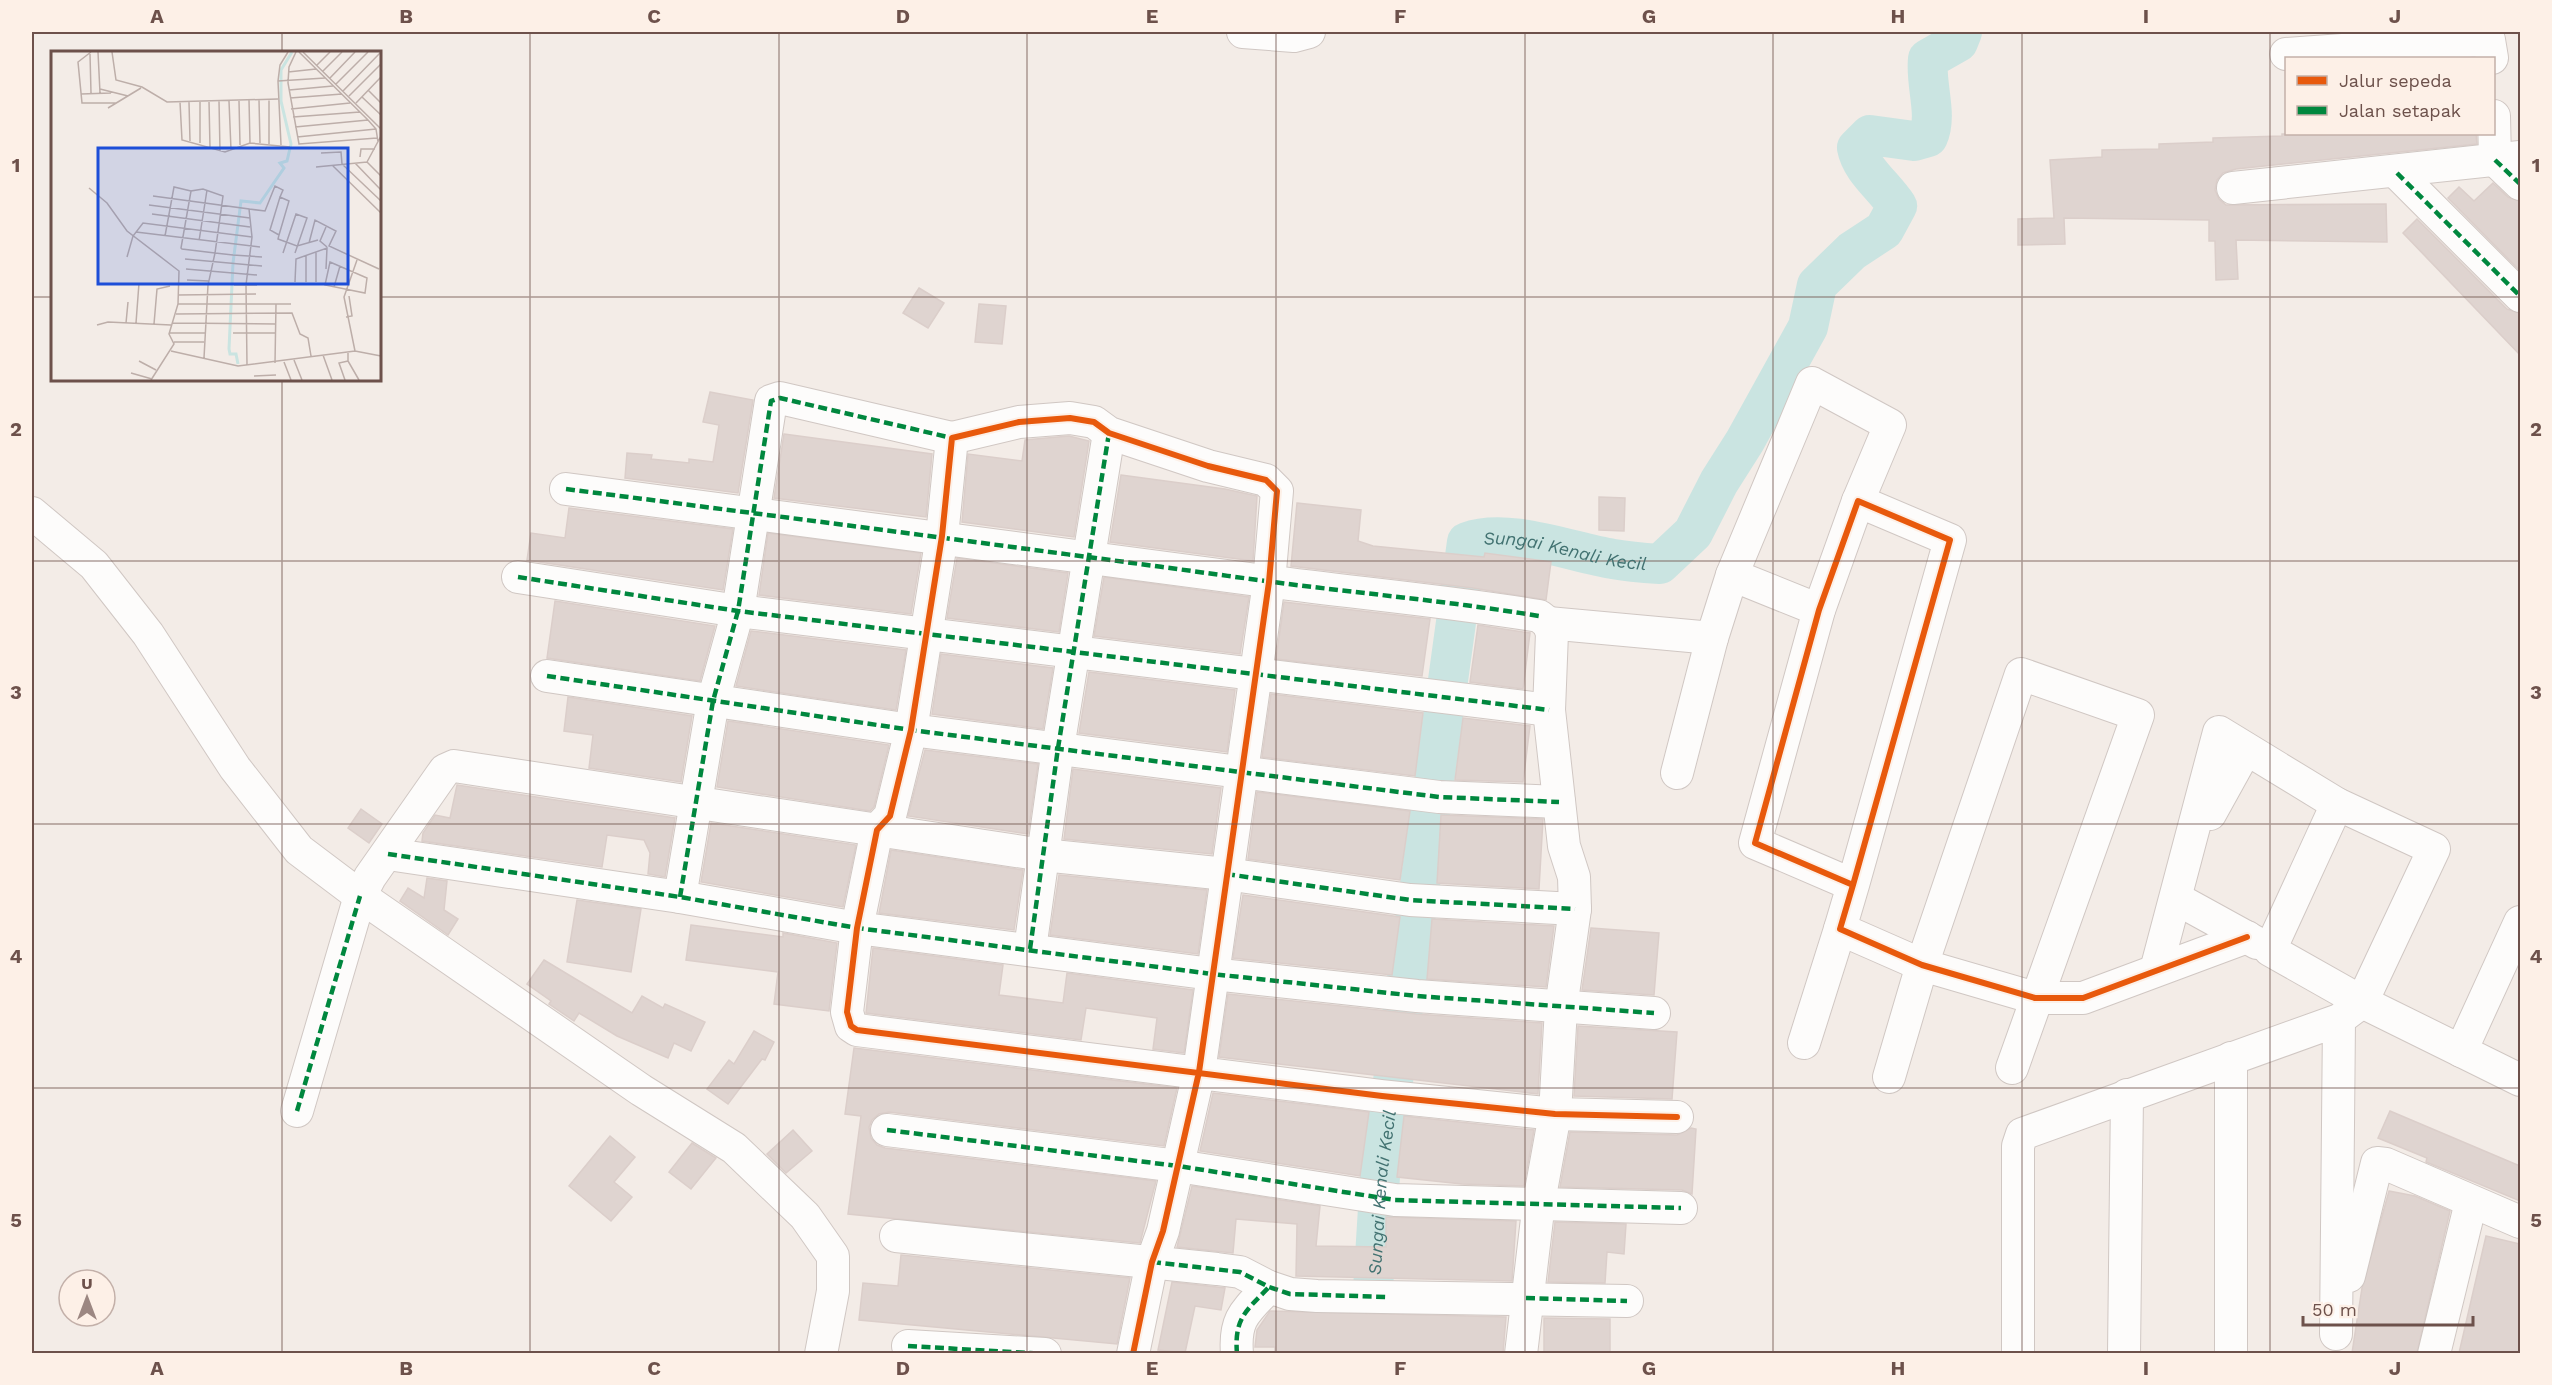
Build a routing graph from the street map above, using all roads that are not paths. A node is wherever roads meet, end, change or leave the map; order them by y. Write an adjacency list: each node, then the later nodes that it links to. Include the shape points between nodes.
1 (1246, 32): 2 (street, via 1294,36)
2 (1309, 32)
3 (2286, 54): 4 (street, via 2488,40)
4 (2492, 57)
5 (2495, 122): 6 (street)
6 (2508, 158): 7 (street); 8 (street)
7 (2397, 173): 9 (street); 10 (street)
8 (2520, 184)
9 (2233, 188)
10 (2520, 296)
11 (1109, 433): 12 (street, via 1094,423 1051,418); 18 (street); 21 (street, via 1208,466 1266,480 1277,491)
12 (952, 438): 16 (street, via 773,399); 17 (street)
13 (566, 489): 16 (street)
14 (1858, 501): 19 (street, via 1890,425 1812,383); 22 (street); 43 (street, via 1950,540)
15 (32, 513): 44 (street, via 94,565 148,634 236,768 299,850)
16 (754, 514): 17 (street); 23 (street)
17 (942, 536): 18 (street); 25 (street)
18 (1088, 556): 21 (street); 27 (street)
19 (1732, 575): 22 (street); 26 (street)
20 (518, 577): 23 (street)
21 (1269, 582): 24 (street, via 1457,602 1539,616); 28 (street)
22 (1819, 610): 43 (street, via 1755,843)
23 (738, 611): 25 (street); 30 (street)
24 (1548, 623): 26 (street); 31 (street, via 1552,633)
25 (927, 634): 27 (street); 32 (street)
26 (1712, 638): 35 (street)
27 (1074, 651): 28 (street); 33 (street)
28 (1254, 673): 31 (street); 34 (street)
29 (547, 676): 30 (street)
30 (713, 701): 32 (street); 37 (street)
31 (1549, 710): 36 (street)
32 (911, 730): 33 (street); 39 (street, via 890,816)
33 (1058, 748): 34 (street); 41 (street)
34 (1240, 772): 36 (street, via 1429,795); 42 (street)
35 (1677, 773)
36 (1558, 802): 47 (street, via 1564,846 1574,877)
37 (697, 803): 39 (street); 40 (street, via 454,766 445,770); 45 (street)
38 (2337, 804): 46 (street, via 2220,732); 51 (street); 58 (street, via 2434,849)
39 (877, 830): 41 (street); 49 (street)
40 (388, 854): 44 (street); 45 (street)
41 (1043, 855): 42 (street); 52 (street)
42 (1226, 874): 47 (street, via 1417,900); 55 (street)
43 (1853, 885): 50 (street)
44 (360, 896): 68 (street); 84 (street, via 640,1090 734,1148 805,1216 832,1256 833,1291)
45 (680, 897): 49 (street)
46 (2177, 898): 51 (street); 54 (street)
47 (1575, 909): 57 (street)
48 (2520, 922): 61 (street)
49 (857, 928): 52 (street); 64 (street, via 847,1012 851,1026 857,1030)
50 (1840, 929): 53 (street); 60 (street)
51 (2258, 943): 54 (street); 58 (street)
52 (1030, 949): 55 (street)
53 (1922, 965): 56 (street); 56 (street, via 2021,674 2138,715); 65 (street)
54 (2156, 969): 56 (street, via 2083,998)
55 (1212, 974): 57 (street); 64 (street)
56 (2035, 998): 63 (street)
57 (1561, 1008): 59 (street); 69 (street)
58 (2350, 1011): 61 (street); 62 (street); 82 (street)
59 (1654, 1013)
60 (1804, 1043)
61 (2461, 1051): 66 (street)
62 (2231, 1058): 67 (street); 91 (street)
63 (2012, 1068)
64 (1199, 1072): 69 (street); 72 (street)
65 (1889, 1077)
66 (2520, 1080)
67 (2127, 1095): 89 (street, via 2022,1134 2018,1146); 90 (street)
68 (297, 1111)
69 (1555, 1114): 70 (street); 73 (street)
70 (1677, 1117)
71 (887, 1130): 72 (street)
72 (1178, 1166): 73 (street, via 1382,1198); 78 (street)
73 (1539, 1202): 75 (street); 80 (street)
74 (2471, 1202): 76 (street); 82 (street, via 2377,1163); 92 (street)
75 (1681, 1208)
76 (2520, 1222)
77 (896, 1236): 78 (street)
78 (1152, 1262): 79 (street, via 1240,1272); 86 (street)
79 (1269, 1287): 80 (street, via 1290,1294 1317,1296); 87 (street, via 1238,1321)
80 (1526, 1298): 81 (street); 88 (street)
81 (1627, 1301)
82 (2333, 1344)
83 (908, 1346): 85 (street)
84 (821, 1353)
85 (1045, 1353)
86 (1133, 1353)
87 (1237, 1353)
88 (1521, 1353)
89 (2018, 1353)
90 (2124, 1353)
91 (2232, 1353)
92 (2434, 1353)

